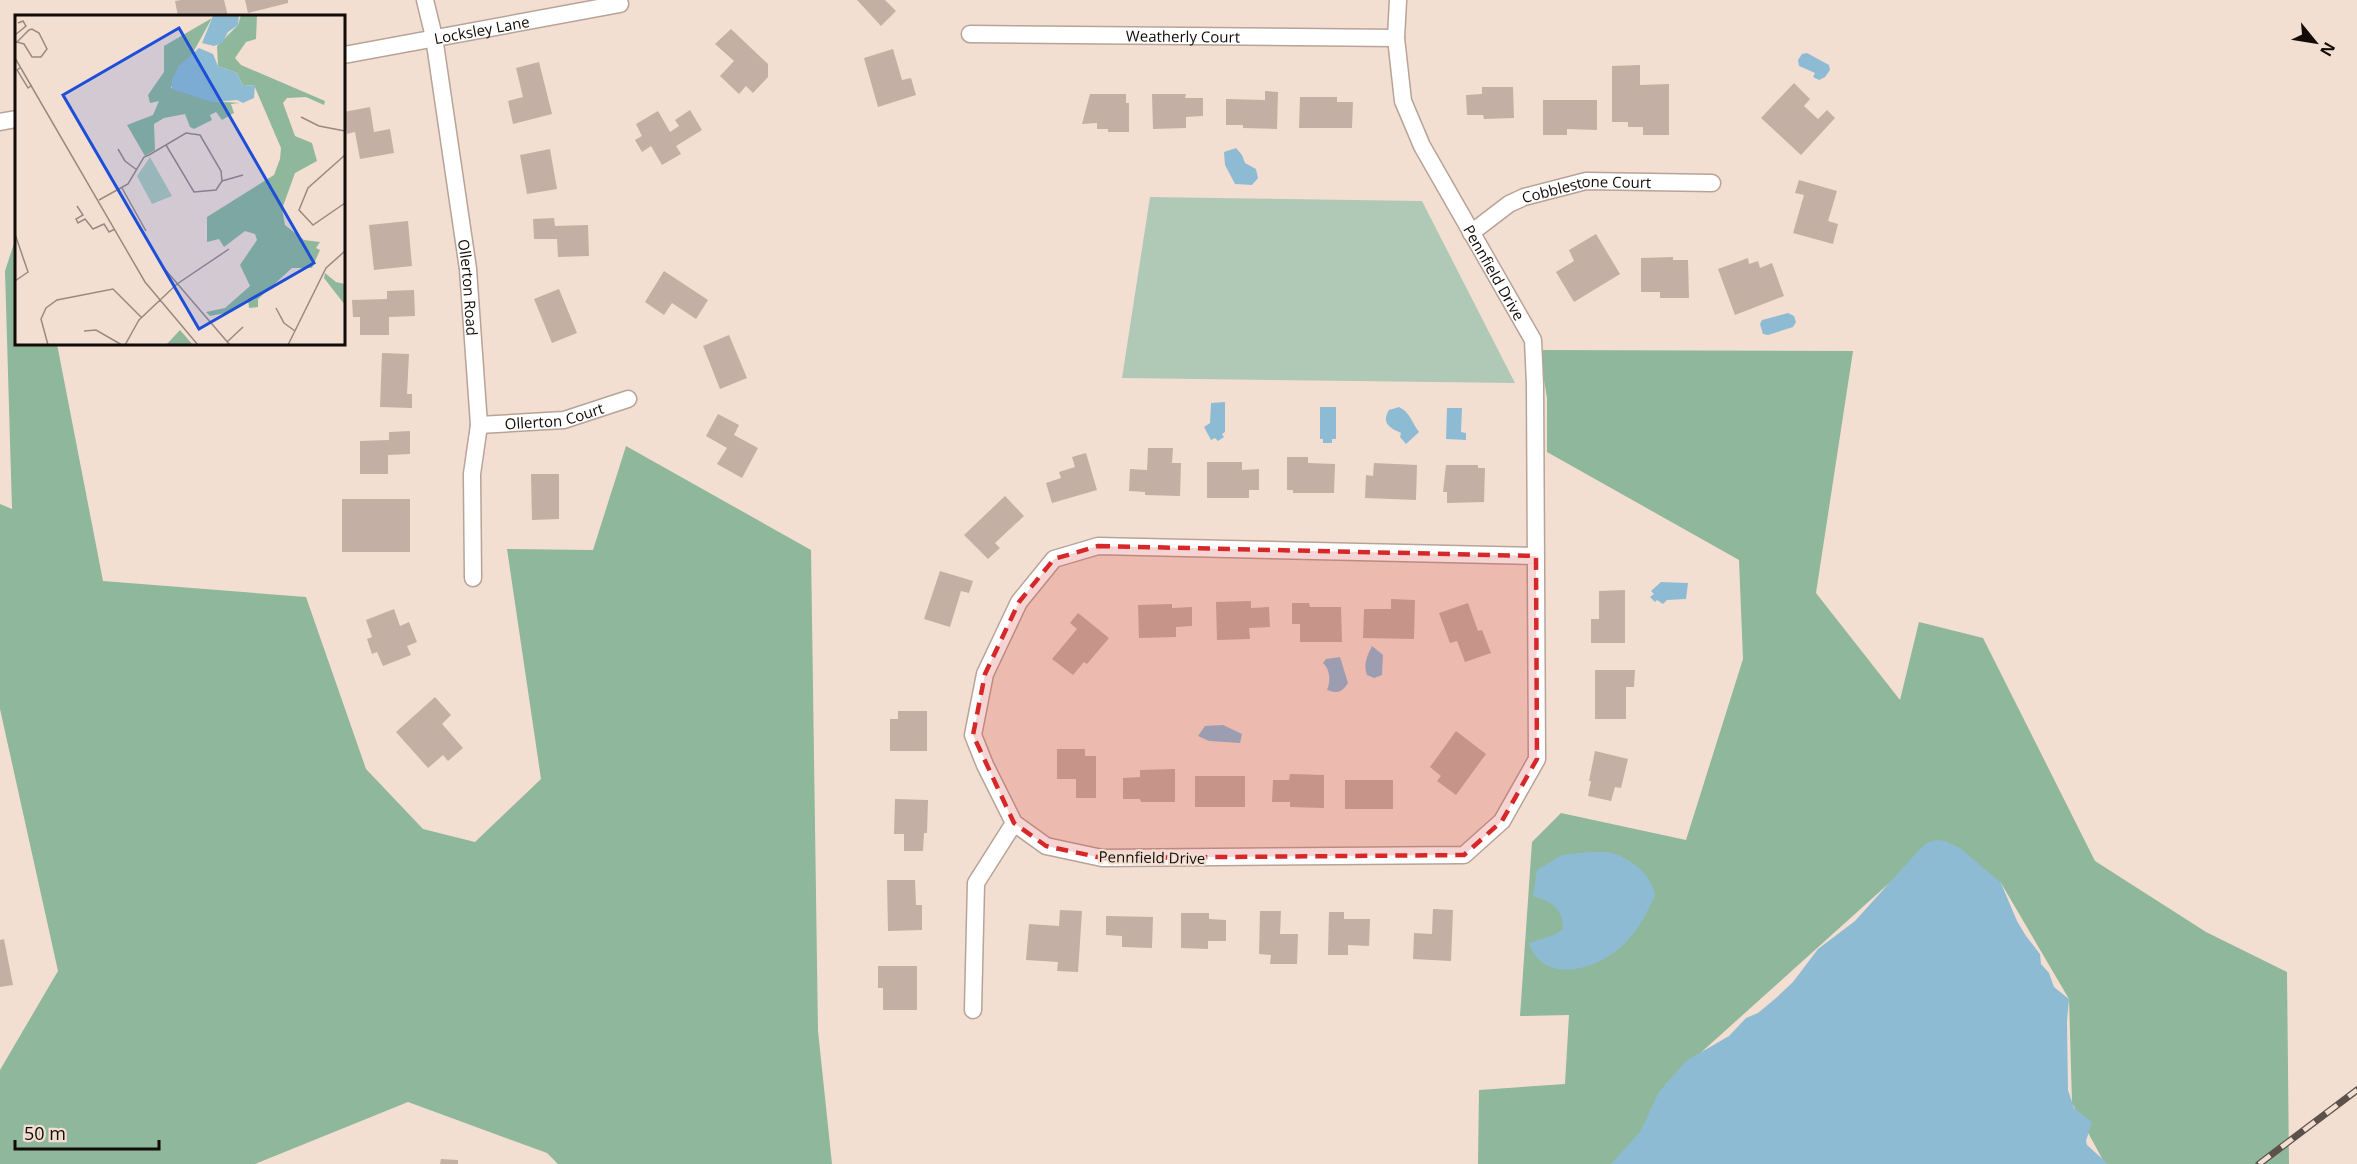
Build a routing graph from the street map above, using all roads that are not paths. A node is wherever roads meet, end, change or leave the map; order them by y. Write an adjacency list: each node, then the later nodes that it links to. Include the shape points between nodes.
1 (425, 0): 5 (street, Ollerton Road)
2 (1398, 0): 6 (street, Pennfield Drive)
3 (620, 4): 5 (street, Locksley Lane)
4 (970, 34): 6 (street, Weatherly Court)
5 (434, 37): 7 (street, Locksley Lane); 13 (street, Ollerton Road, via 468,269)
6 (1396, 38): 11 (street, Pennfield Drive, via 1403,102 1422,147)
7 (345, 55)
8 (15, 119): 9 (street)
9 (0, 122)
10 (1712, 183): 11 (street, Cobblestone Court, via 1586,181 1524,197)
11 (1471, 233): 14 (street, Pennfield Drive, via 1533,340)
12 (628, 399): 13 (street, Ollerton Court, via 564,420)
13 (479, 425): 15 (street, Ollerton Road, via 472,474)
14 (1536, 556): 16 (street, Pennfield Drive, via 1098,546 1054,559 1019,602 985,674 973,735); 16 (street, Pennfield Drive, via 1537,759 1502,821 1464,855 1102,858 1046,846)
15 (473, 578)
16 (1014, 823): 17 (street, via 976,884)
17 (973, 1010)

